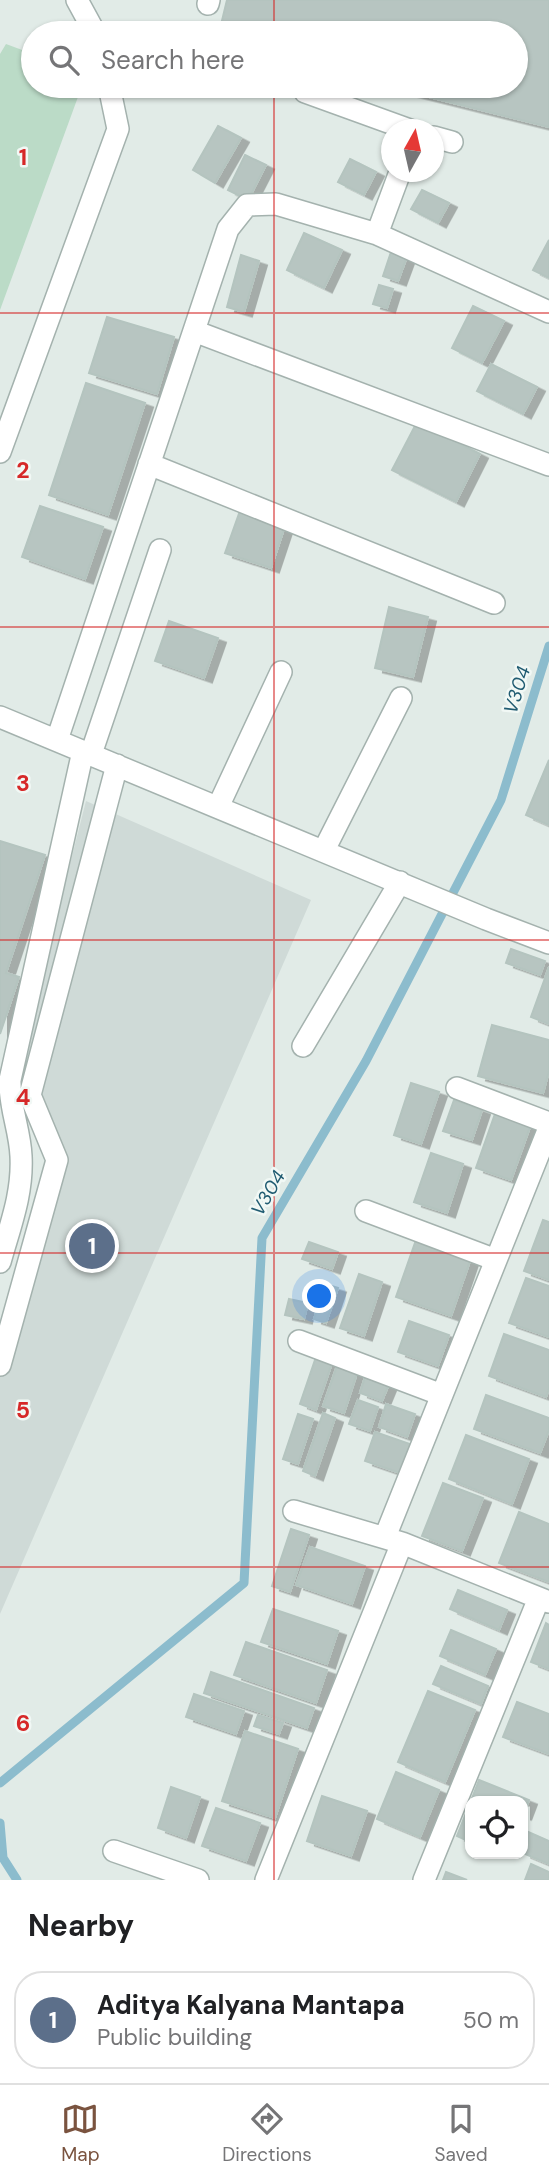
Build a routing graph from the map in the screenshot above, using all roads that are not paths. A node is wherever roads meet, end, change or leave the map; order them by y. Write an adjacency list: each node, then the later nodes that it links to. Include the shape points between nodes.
1 (77, 0): 2 (street)
2 (88, 21)
3 (112, 98): 10 (street, via 118,129)
4 (322, 98): 5 (street)
5 (381, 120)
6 (396, 182): 7 (street)
7 (377, 234): 8 (street); 9 (street, via 276,204 247,205 228,229)
8 (549, 312)
9 (194, 331): 11 (street); 12 (street)
10 (0, 453)
11 (149, 464): 14 (street); 18 (street)
12 (549, 466)
13 (160, 550): 19 (street)
14 (494, 603)
15 (282, 672): 21 (street)
16 (401, 698): 22 (street)
17 (0, 717): 18 (street)
18 (57, 740): 19 (street)
19 (87, 753): 20 (street); 31 (street, via 10,1080 22,1187)
20 (117, 765): 21 (street); 33 (street, via 30,1095 57,1160)
21 (218, 807): 22 (street)
22 (324, 850): 23 (street)
23 (409, 886): 24 (street); 25 (street)
24 (549, 943)
25 (303, 1046)
26 (457, 1088): 27 (street)
27 (549, 1123)
28 (549, 1128): 30 (street)
29 (366, 1211): 30 (street)
30 (496, 1260): 34 (street)
31 (0, 1262)
32 (299, 1341): 34 (street)
33 (0, 1366)
34 (442, 1395): 36 (street)
35 (294, 1511): 36 (street)
36 (393, 1540): 37 (street); 40 (street)
37 (544, 1600): 41 (street)
38 (114, 1851): 39 (street)
39 (198, 1880)
40 (266, 1880)
41 (424, 1880)

